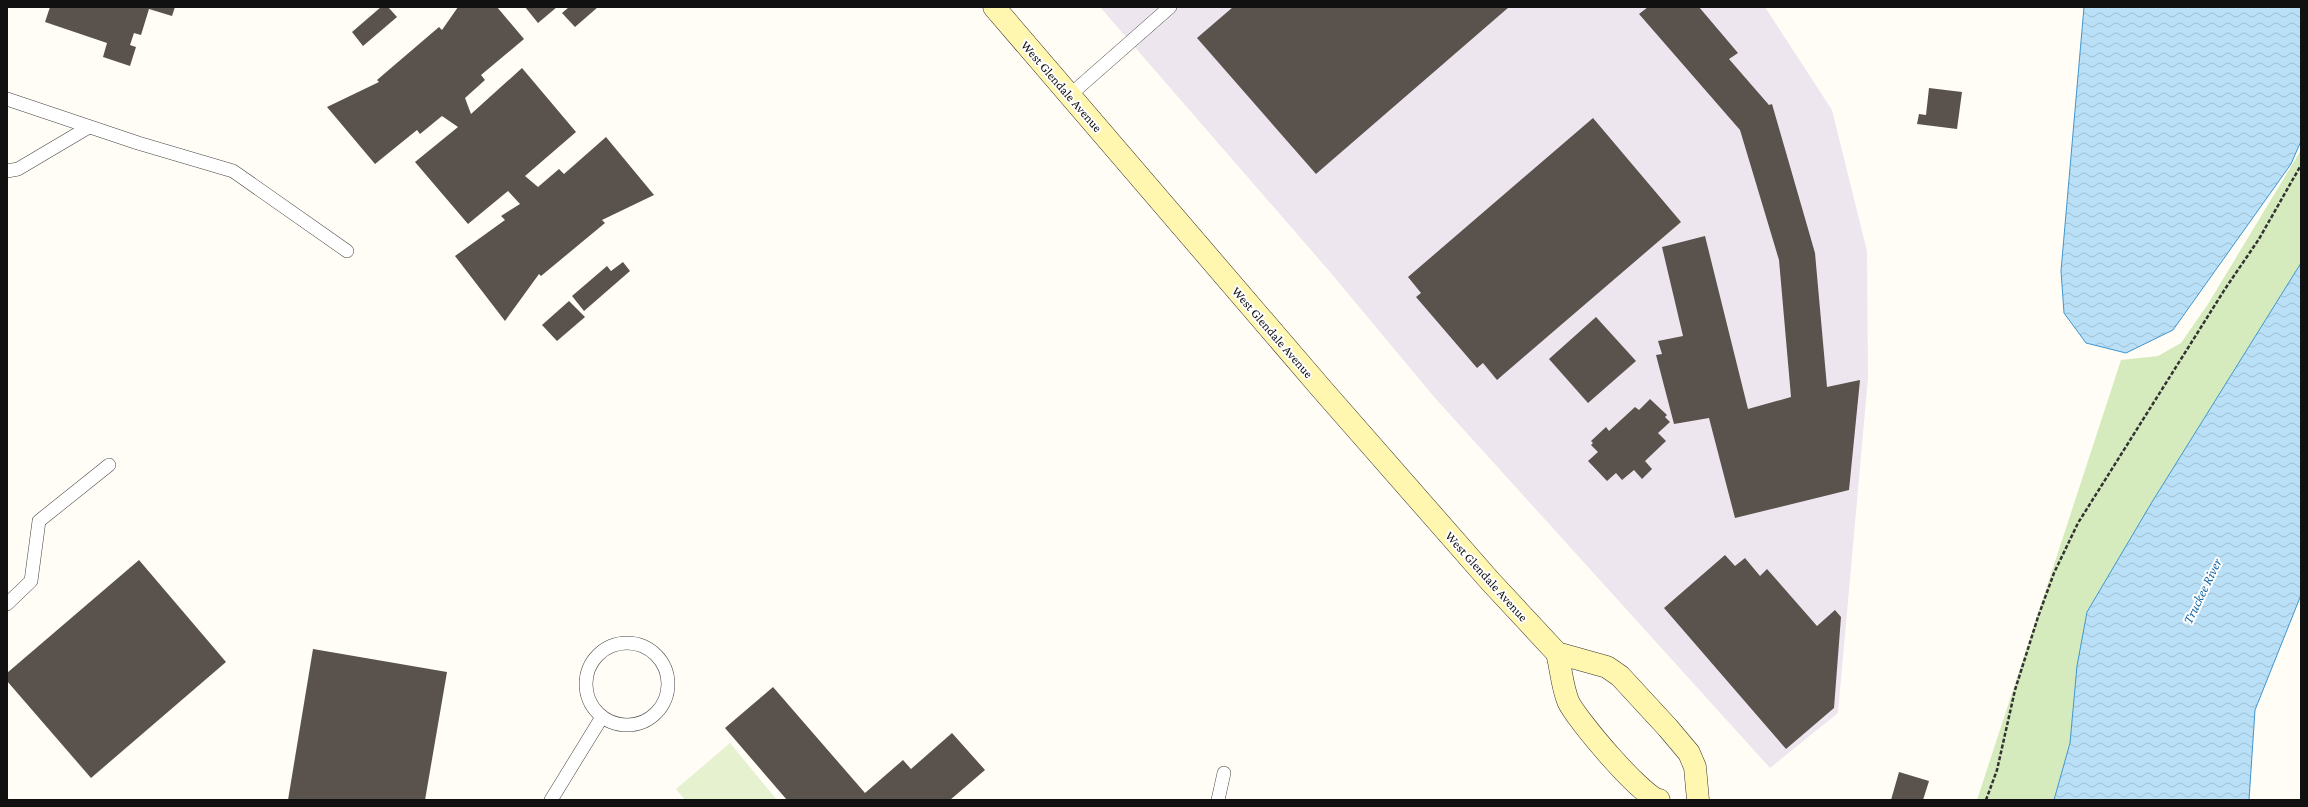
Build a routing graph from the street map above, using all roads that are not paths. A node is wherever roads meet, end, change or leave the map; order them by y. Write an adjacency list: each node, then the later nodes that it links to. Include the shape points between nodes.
1 (994, 7): 3 (main road, West Glendale Avenue)
2 (1170, 7): 3 (lane)
3 (1070, 95): 10 (main road, West Glendale Avenue, via 1414,495)
4 (7, 99): 5 (lane)
5 (89, 127): 6 (lane, via 18,169); 7 (lane, via 233,171)
6 (7, 171)
7 (346, 251)
8 (109, 465): 9 (lane, via 39,521 31,581)
9 (7, 604)
10 (1557, 653): 15 (main road, via 1567,700 1575,715 1643,791); 16 (main road, via 1607,667 1620,676 1689,752 1695,767)
11 (602, 717): 11 (lane, via 626,726 639,724 651,718 660,709 666,698 667,673 651,650 638,644 624,643 610,646 598,654 590,666 586,679 587,694 592,707); 13 (lane)
12 (1224, 773): 14 (lane)
13 (551, 800)
14 (1218, 800)
15 (1659, 800)
16 (1698, 800)

